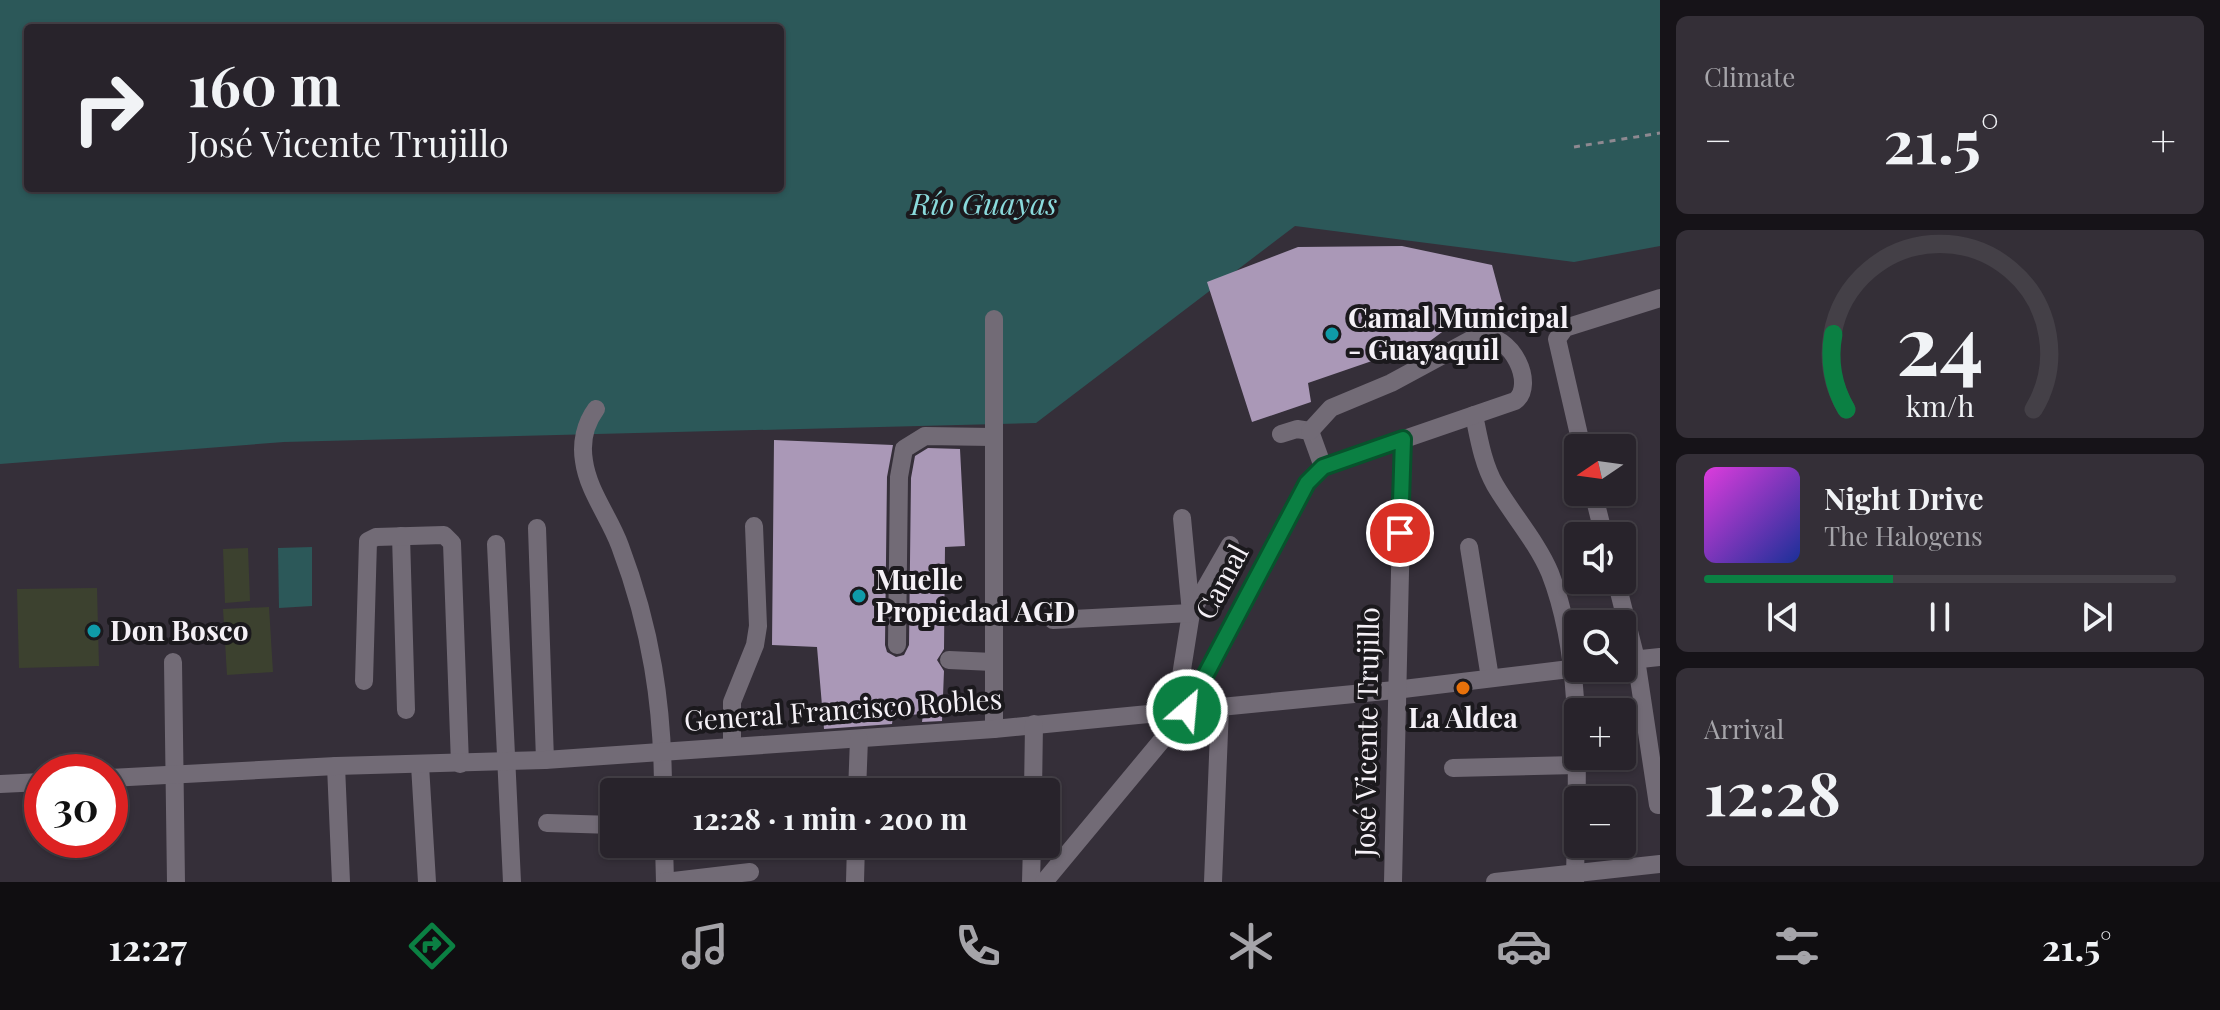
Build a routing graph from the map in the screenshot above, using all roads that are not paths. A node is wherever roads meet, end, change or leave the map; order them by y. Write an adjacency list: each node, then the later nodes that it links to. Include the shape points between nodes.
1 (1660, 298): 7 (street, via 1565,328 1557,339)
2 (994, 319): 8 (street)
3 (596, 409): 39 (street, via 586,430 586,472 620,544 652,645)
4 (1474, 415): 5 (street, via 1515,401 1523,391 1509,346 1490,335 1478,336 1331,408); 9 (street); 20 (street, via 1494,483 1548,569)
5 (1310, 431): 6 (street); 10 (street)
6 (1281, 434)
7 (1578, 434)
8 (992, 437): 21 (street, via 925,436 904,449); 26 (street)
9 (1403, 439): 10 (street); 31 (street, José Vicente Trujillo)
10 (1323, 467): 34 (street, Camal, via 1295,502)
11 (1182, 518): 18 (street)
12 (754, 526): 38 (street, via 758,626 732,702)
13 (537, 528): 40 (street)
14 (401, 536): 29 (street, via 376,537 366,546); 33 (street); 42 (street, via 444,535 452,543)
15 (496, 544): 41 (street)
16 (1230, 545): 18 (street)
17 (1469, 547): 28 (street)
18 (1191, 613): 19 (street); 34 (street, via 1180,682)
19 (1053, 620)
20 (1564, 628)
21 (897, 645)
22 (1660, 657): 23 (street)
23 (1636, 659)
24 (949, 660): 26 (street)
25 (173, 662): 48 (street)
26 (993, 662): 36 (street)
27 (1564, 669): 28 (street, General Francisco Robles)
28 (1490, 678): 31 (street, General Francisco Robles)
29 (364, 681)
30 (1633, 682): 55 (street)
31 (1395, 690): 32 (street, General Francisco Robles); 73 (street, José Vicente Trujillo)
32 (1220, 707): 34 (street, General Francisco Robles); 72 (street)
33 (406, 710)
34 (1187, 710): 35 (street, General Francisco Robles); 71 (street, Camal)
35 (1034, 724): 36 (street, General Francisco Robles); 52 (street)
36 (994, 729): 37 (street, General Francisco Robles)
37 (859, 739): 38 (street, General Francisco Robles); 51 (street)
38 (732, 747): 39 (street, General Francisco Robles)
39 (663, 751): 40 (street, General Francisco Robles); 50 (street)
40 (545, 760): 41 (street, General Francisco Robles)
41 (509, 762): 42 (street, General Francisco Robles); 67 (street)
42 (460, 764): 43 (street, General Francisco Robles)
43 (420, 765): 45 (street, General Francisco Robles); 66 (street)
44 (1564, 765): 46 (street)
45 (336, 766): 48 (street, General Francisco Robles); 65 (street)
46 (1453, 768)
47 (1576, 770): 63 (street)
48 (174, 774): 49 (street, General Francisco Robles); 64 (street)
49 (128, 777)
50 (663, 778)
51 (858, 778)
52 (1033, 778)
53 (24, 783): 54 (street)
54 (0, 784)
55 (1658, 805)
56 (547, 823): 57 (street)
57 (600, 825)
58 (664, 858): 68 (street)
59 (856, 858): 69 (street)
60 (1032, 858): 70 (street)
61 (1660, 864): 63 (street)
62 (750, 872): 68 (street)
63 (1575, 878): 74 (street)
64 (176, 882)
65 (341, 882)
66 (427, 882)
67 (512, 882)
68 (665, 882)
69 (855, 882)
70 (1031, 882)
71 (1044, 882)
72 (1213, 882)
73 (1393, 882)
74 (1495, 882)

